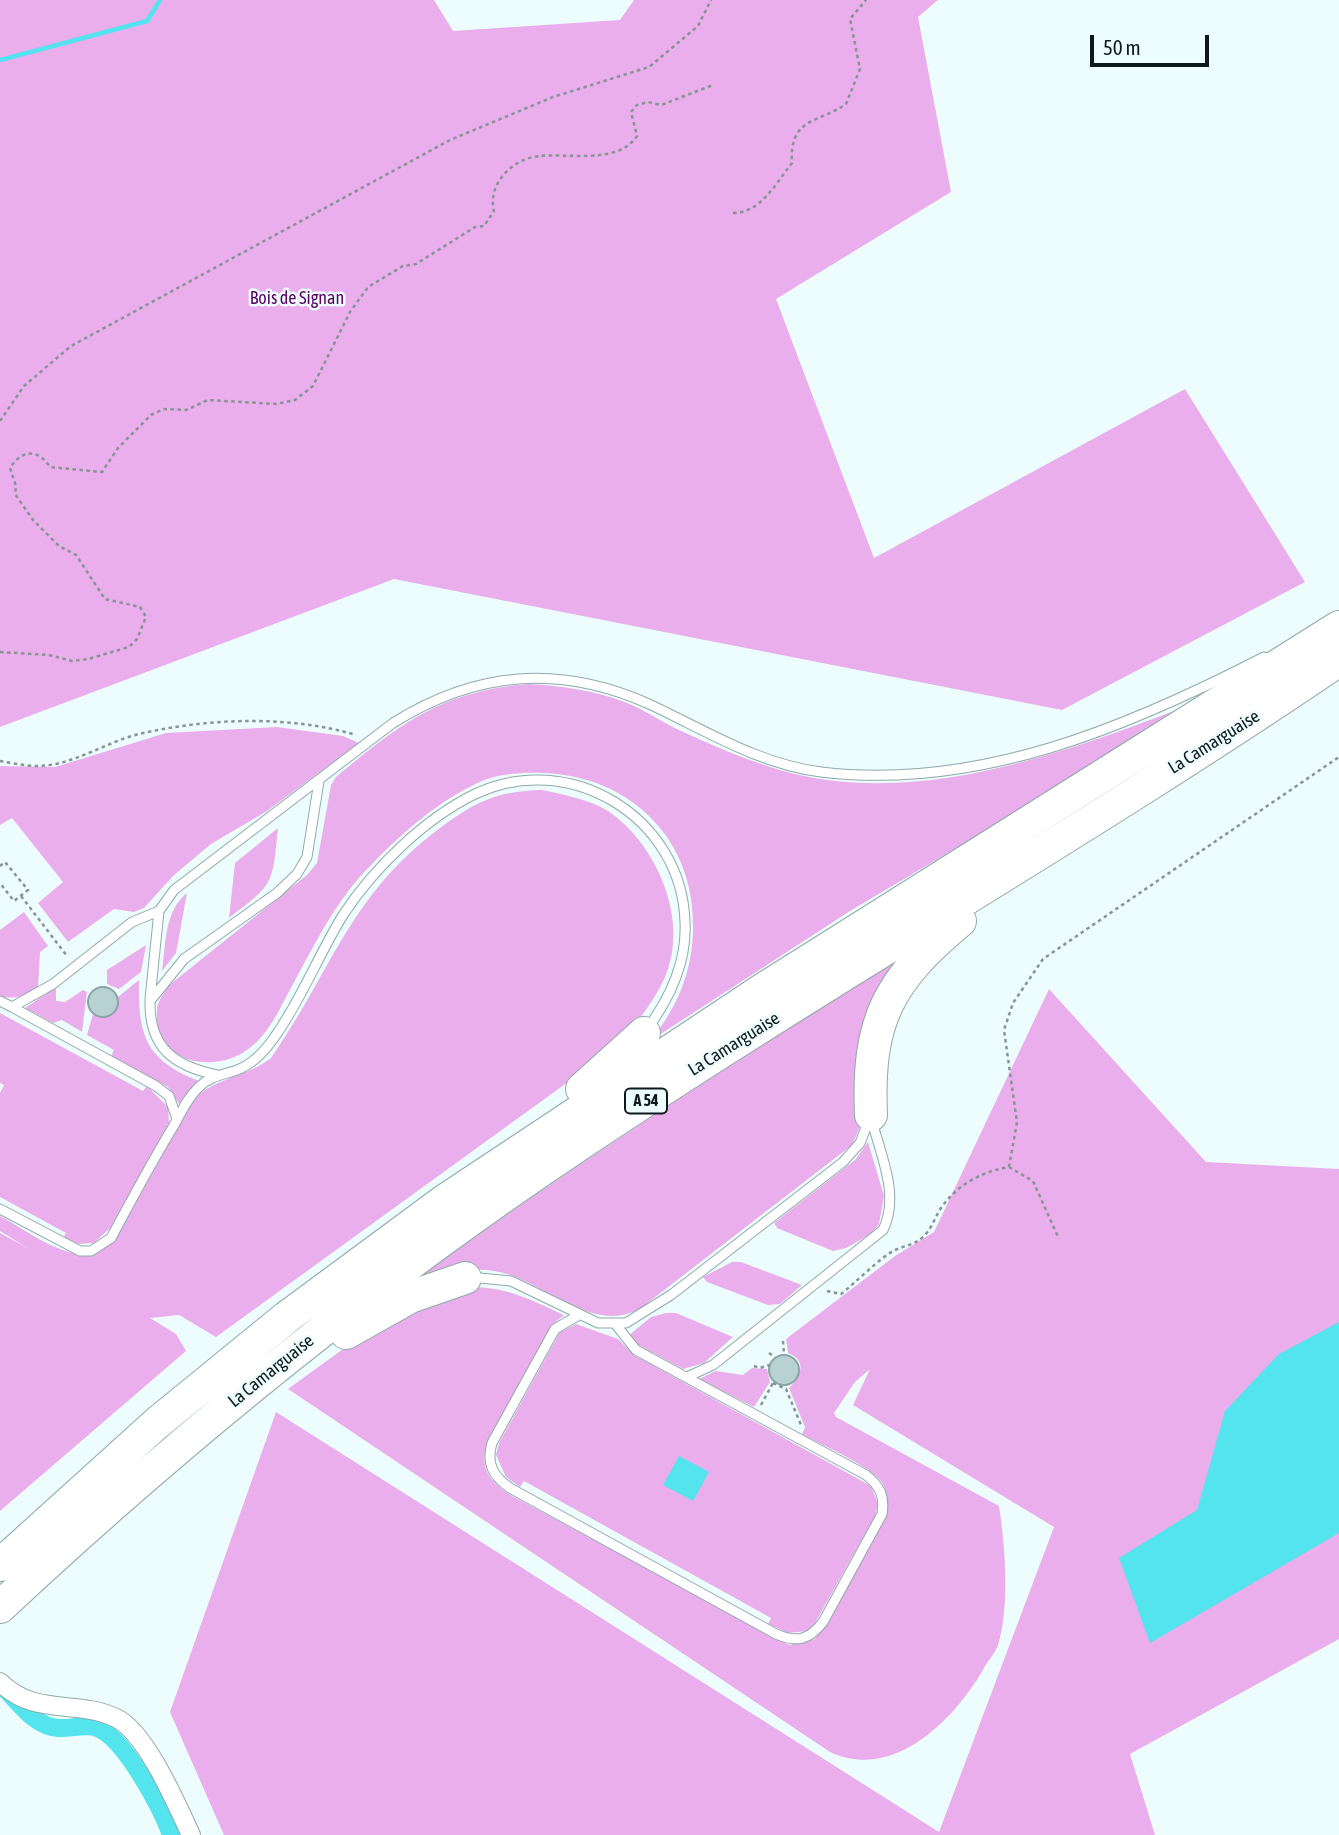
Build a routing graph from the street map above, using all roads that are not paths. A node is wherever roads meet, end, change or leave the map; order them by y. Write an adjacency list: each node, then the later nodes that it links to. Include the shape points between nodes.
1 (1323, 628): 14 (highway, La Camarguaise / A 54)
2 (1277, 650): 5 (lane, via 1162,707 1095,733 1022,755 925,773 842,774 788,765 617,691 552,678 508,679 464,688 420,706)
3 (1339, 660): 4 (highway, La Camarguaise / A 54)
4 (1247, 721): 12 (highway, via 1139,802 961,920 921,954 897,985 877,1029 871,1059); 20 (highway, La Camarguaise / A 54, via 532,1177 316,1334)
5 (319, 781): 6 (lane, via 174,890); 8 (lane, via 307,857 297,874 184,959)
6 (159, 911): 8 (lane); 9 (lane, via 132,922 76,967)
7 (0, 1001): 9 (lane)
8 (150, 1001): 11 (lane, via 152,1028 168,1054 185,1066)
9 (12, 1007): 13 (lane, via 156,1086 169,1096)
10 (644, 1033): 11 (lane, via 670,991 683,949 684,907 671,863 643,823 617,801 574,784 534,780 475,794 392,857 344,914 276,1036 248,1064); 14 (highway, via 600,1075)
11 (217, 1075): 13 (lane, via 192,1094)
12 (871, 1115): 18 (lane, via 860,1143 843,1162 671,1295 631,1321); 19 (lane, via 891,1196 883,1230 713,1364)
13 (177, 1118): 15 (lane, via 111,1238 102,1246 80,1251)
14 (444, 1201): 21 (highway, La Camarguaise / A 54, via 287,1317 157,1423)
15 (0, 1209)
16 (465, 1278): 17 (lane, via 511,1282); 20 (highway, via 410,1297 313,1355)
17 (579, 1315): 18 (lane); 19 (lane, via 555,1329 492,1443 492,1471 510,1488 791,1640 811,1636 879,1521 881,1491 874,1481)
18 (616, 1325): 19 (lane, via 636,1350)
19 (687, 1377)
20 (86, 1528): 22 (highway, La Camarguaise / A 54)
21 (0, 1565)
22 (0, 1607)
23 (0, 1682): 24 (street, via 23,1700 97,1711 118,1719 135,1733 169,1787)
24 (191, 1835)

